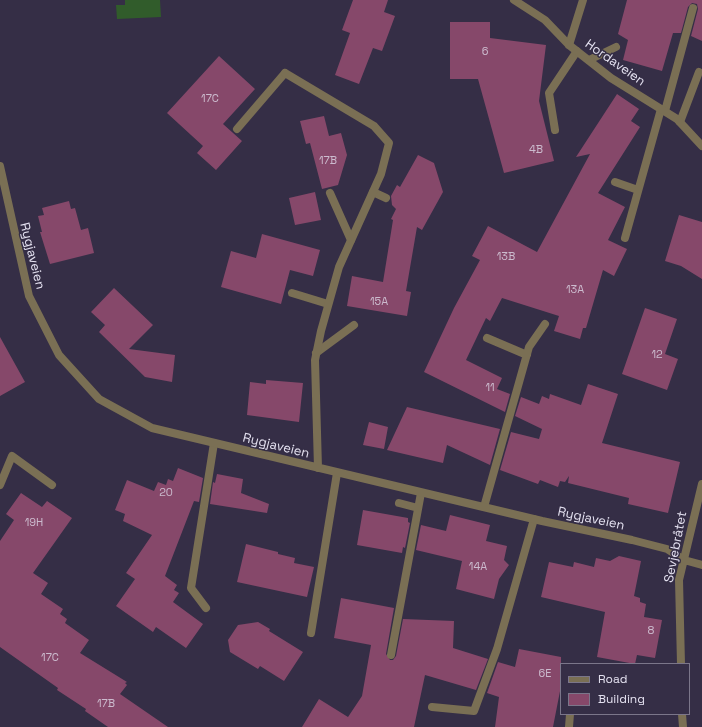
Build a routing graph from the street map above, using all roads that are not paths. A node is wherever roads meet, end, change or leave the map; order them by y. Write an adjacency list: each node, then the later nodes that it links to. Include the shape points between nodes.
1 (514, 0): 4 (street, Hordaveien, via 545,20)
2 (583, 0): 4 (street)
3 (693, 8): 9 (street)
4 (569, 45): 6 (street, Hordaveien)
5 (616, 47): 7 (street)
6 (577, 51): 7 (street, Hordaveien); 12 (street, via 549,93)
7 (589, 60): 9 (street, Hordaveien, via 611,78)
8 (699, 72): 10 (street)
9 (663, 110): 10 (street, Hordaveien); 16 (street)
10 (680, 122): 13 (street, Hordaveien)
11 (238, 129): 17 (street, via 285,72 374,126 389,143 381,174)
12 (555, 130)
13 (702, 146)
14 (0, 166): 29 (street, Rygjaveien, via 29,296 59,355 99,399 152,428)
15 (614, 182): 16 (street)
16 (638, 190): 20 (street)
17 (373, 192): 19 (street); 21 (street)
18 (330, 193): 21 (street)
19 (386, 198)
20 (625, 238)
21 (351, 240): 23 (street, via 339,267)
22 (292, 293): 23 (street)
23 (328, 304): 27 (street)
24 (545, 324): 28 (street, via 529,347)
25 (354, 325): 27 (street)
26 (487, 338): 28 (street)
27 (316, 353): 30 (street)
28 (527, 355): 37 (street)
29 (214, 443): 30 (street, Rygjaveien); 42 (street, via 191,588)
30 (318, 468): 31 (street, Rygjaveien)
31 (337, 473): 35 (street, Rygjaveien); 43 (street)
32 (702, 484): 40 (street, Sevjebråtet)
33 (0, 485): 34 (street, via 12,456)
34 (52, 485)
35 (421, 493): 37 (street, Rygjaveien); 38 (street)
36 (399, 503): 38 (street)
37 (484, 507): 39 (street, Rygjaveien)
38 (418, 508): 44 (street)
39 (534, 519): 40 (street, Rygjaveien, via 667,549); 46 (street, via 496,649 474,711)
40 (684, 560): 41 (street, Rygjaveien); 45 (street, Sevjebråtet, via 679,580)
41 (702, 565)
42 (206, 608)
43 (311, 633)
44 (391, 655)
45 (681, 663)
46 (432, 707)
47 (570, 715): 49 (street)
48 (682, 715): 50 (street)
49 (569, 727)
50 (683, 727)

